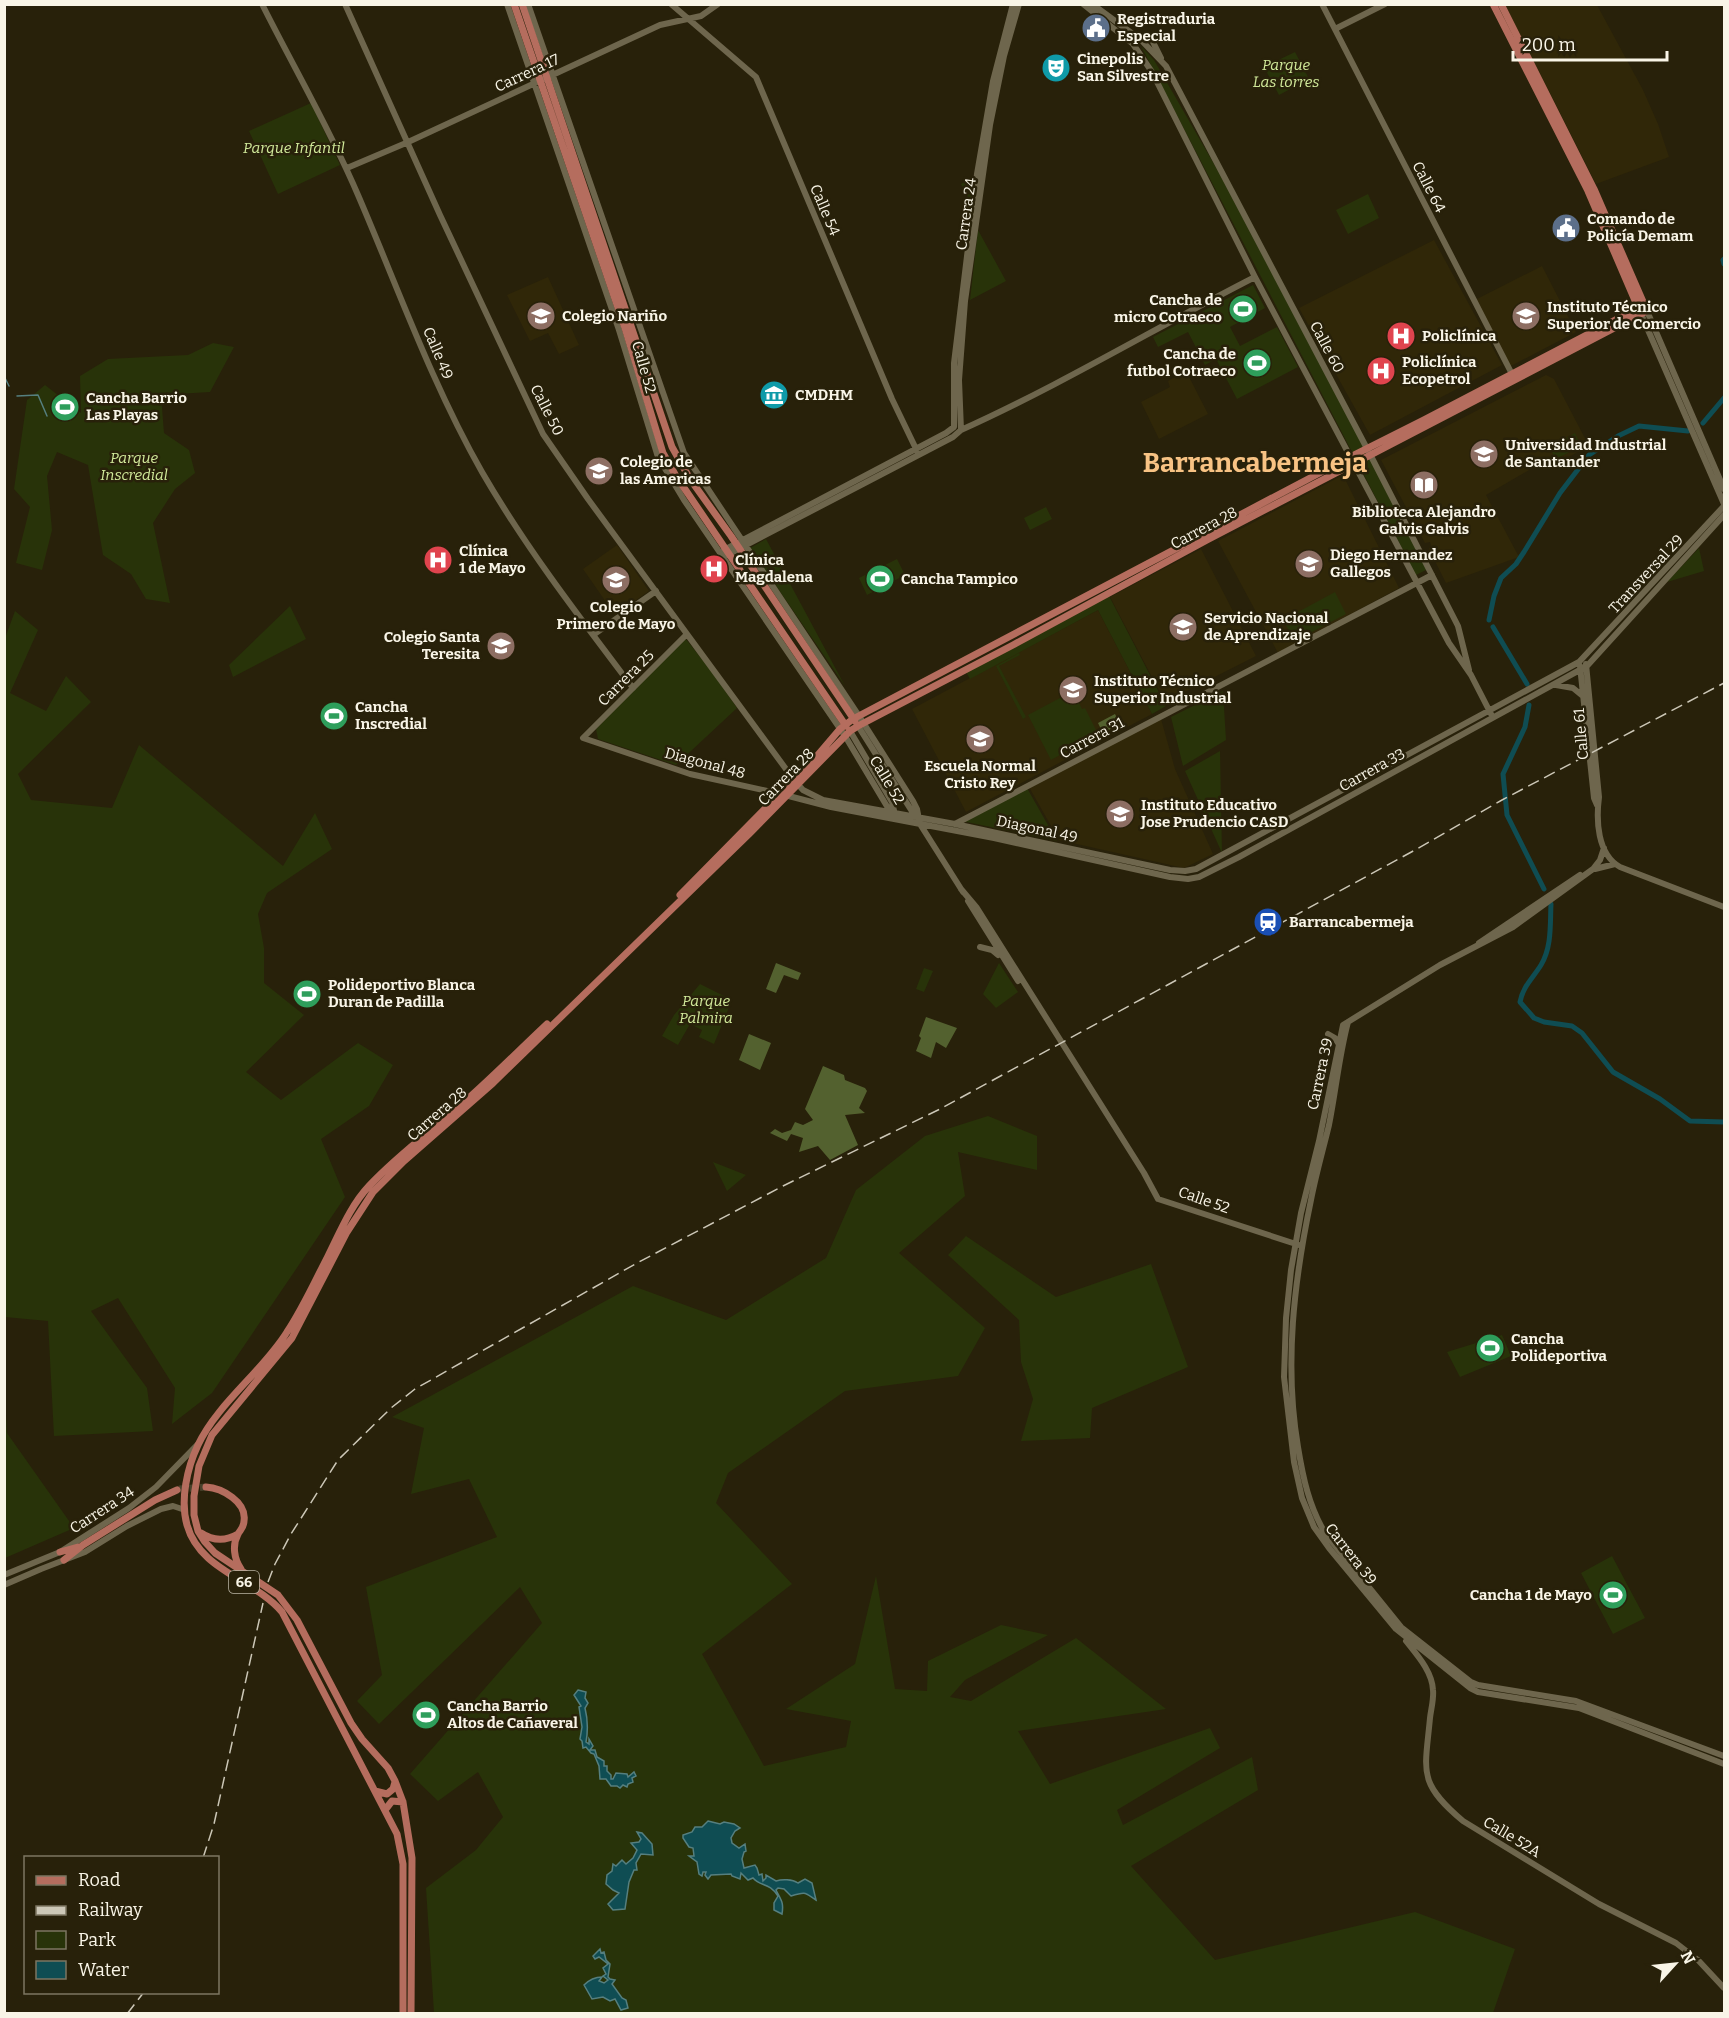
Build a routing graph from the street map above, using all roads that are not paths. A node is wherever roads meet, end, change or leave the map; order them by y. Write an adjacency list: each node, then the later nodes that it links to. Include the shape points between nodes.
1 (262, 4): 23 (street, Calle 49)
2 (345, 4): 22 (street, Calle 50)
3 (507, 4): 21 (street, Calle 52)
4 (514, 4): 21 (main road, Calle 52)
5 (522, 4): 21 (main road, Calle 52)
6 (528, 4): 21 (street, Calle 52)
7 (671, 4): 17 (street, Calle 54)
8 (718, 4): 17 (street, Carrera 17, via 706,14)
9 (1013, 4): 27 (street, Carrera 24, via 993,81 977,174 954,363)
10 (1019, 4): 28 (street, Carrera 24, via 996,93 965,301 959,380)
11 (1083, 4): 24 (street, Calle 60, via 1133,44 1152,72)
12 (1092, 4): 20 (street, Calle 60, via 1141,40)
13 (1322, 4): 18 (street, Calle 64)
14 (1385, 4): 18 (street)
15 (1493, 4): 25 (main road)
16 (1501, 4): 25 (main road, via 1594,189)
17 (688, 19): 21 (street, Carrera 17, via 660,25); 29 (street, Calle 54, via 756,77)
18 (1335, 29): 26 (street, Calle 64)
19 (1150, 36): 20 (street)
20 (1166, 66): 30 (street, Calle 60)
21 (543, 79): 22 (street, Carrera 17); 35 (main road, Calle 52, via 672,447 690,479); 36 (main road, Calle 52, via 663,453)
22 (406, 142): 23 (street, Carrera 17); 39 (street, Calle 50, via 543,434)
23 (346, 168): 40 (street, Calle 49, via 467,444 525,539)
24 (1256, 277): 28 (street); 31 (street, Calle 60)
25 (1643, 310): 26 (main road, Carrera 28); 32 (street); 33 (street)
26 (1514, 377): 30 (main road, Carrera 28)
27 (954, 427): 28 (street); 29 (street)
28 (961, 430): 29 (street)
29 (917, 452): 35 (street)
30 (1369, 452): 31 (main road, Carrera 28); 37 (street, Calle 60)
31 (1353, 460): 38 (street, Calle 60); 49 (main road, Carrera 28)
32 (1724, 485)
33 (1725, 505): 42 (street, Transversal 29)
34 (1725, 516): 43 (street, Transversal 29)
35 (741, 544): 36 (street); 49 (main road, Calle 52)
36 (725, 553): 50 (main road, Calle 52)
37 (1432, 576): 38 (street, Carrera 31); 44 (street, Calle 60, via 1458,626)
38 (1417, 583): 44 (street, Calle 60); 60 (street, Carrera 31)
39 (656, 591): 40 (street); 41 (street, Calle 50)
40 (593, 635): 46 (street, Calle 49)
41 (686, 635): 46 (street, Carrera 25); 55 (street, Calle 50)
42 (1582, 660): 43 (street, Calle 61); 48 (street, Carrera 33)
43 (1584, 668): 45 (street, Carrera 33); 47 (street, Calle 61); 57 (street, Calle 61)
44 (1471, 675): 48 (street, Calle 60)
45 (1552, 685): 47 (street, via 1574,688); 48 (street, Carrera 33)
46 (633, 688): 52 (street, Carrera 25)
47 (1584, 698): 57 (street, Calle 61)
48 (1491, 714): 63 (street, Carrera 33); 65 (street, Carrera 33)
49 (858, 721): 50 (main road, Carrera 28); 51 (main road, Carrera 28); 53 (street, Calle 52); 54 (street, Calle 52)
50 (843, 727): 51 (main road, Calle 52); 55 (main road, Carrera 28)
51 (848, 734): 55 (main road, Carrera 28); 58 (street, Calle 52)
52 (584, 738): 56 (street, Diagonal 48, via 690,774)
53 (886, 760): 54 (street); 59 (street, Calle 52, via 913,801)
54 (886, 771): 59 (street, Calle 52)
55 (796, 783): 56 (main road, Carrera 28); 58 (street, via 823,800)
56 (784, 795): 58 (street, Diagonal 48, via 831,807); 80 (main road, Carrera 28 / 66, via 493,1083 371,1189)
57 (1598, 808): 61 (street, Calle 61)
58 (893, 815): 59 (street, Diagonal 49)
59 (918, 819): 60 (street, Diagonal 49); 70 (street, Diagonal 49); 71 (street, Calle 52)
60 (955, 824): 68 (street, Diagonal 49)
61 (1602, 840): 62 (street, Calle 61); 73 (street, via 1589,868)
62 (1604, 848): 67 (street, Calle 61); 69 (street)
63 (1235, 849): 64 (street, Carrera 33); 65 (street)
64 (1225, 854): 66 (street); 68 (street, Carrera 33, via 1196,869)
65 (1239, 857): 66 (street, Carrera 33)
66 (1228, 863): 70 (street, Carrera 33, via 1200,877)
67 (1615, 864): 69 (street); 72 (street)
68 (1179, 871)
69 (1591, 871): 73 (street, via 1513,927)
70 (1170, 877)
71 (961, 889): 75 (street, Calle 52); 76 (street, Calle 52, via 977,908)
72 (1725, 907)
73 (1476, 946): 77 (street)
74 (980, 947): 75 (street, via 994,951)
75 (1014, 976): 76 (street, Calle 52)
76 (1027, 993): 81 (street, Calle 52, via 1158,1199)
77 (1346, 1024): 79 (street, Carrera 39); 81 (street, Carrera 39, via 1329,1125)
78 (1328, 1034): 79 (street)
79 (1338, 1044): 81 (street, Carrera 39)
80 (353, 1214): 82 (main road, Carrera 28 / 66, via 286,1334); 86 (main road, Carrera 28 / 66, via 292,1338 221,1423 207,1446 194,1496)
81 (1298, 1245): 94 (street, Carrera 39, via 1286,1318 1284,1377 1290,1439 1302,1498 1319,1534); 95 (street, Carrera 39, via 1290,1377 1308,1498 1325,1533 1401,1627 1478,1685 1576,1701)
82 (198, 1443): 85 (main road, 66, via 188,1477); 89 (street, Carrera 34, via 140,1500)
83 (206, 1487): 87 (main road, via 227,1494 241,1508 245,1519)
84 (177, 1490): 88 (main road)
85 (185, 1510): 90 (street, Carrera 34, via 173,1506 161,1509 92,1549); 98 (main road, 66, via 188,1528 203,1554 266,1595 282,1612)
86 (198, 1531): 87 (main road, via 215,1539); 91 (main road, 66, via 209,1547)
87 (238, 1534): 91 (main road, via 235,1553)
88 (83, 1545): 89 (main road); 90 (main road)
89 (60, 1552): 92 (street, Carrera 34)
90 (64, 1560): 93 (street, Carrera 34)
91 (243, 1572): 97 (main road, 66, via 288,1606 351,1723)
92 (4, 1575)
93 (4, 1585)
94 (1400, 1633): 96 (street, Carrera 39, via 1478,1692 1579,1708); 101 (street, Calle 52A, via 1428,1673 1433,1689 1425,1772 1446,1806 1463,1821 1588,1898 1676,1943)
95 (1725, 1756)
96 (1725, 1764)
97 (395, 1781): 98 (main road, via 387,1794); 99 (main road, 66)
98 (375, 1791): 100 (main road, 66)
99 (403, 1802): 100 (main road, via 392,1801); 103 (main road, 66, via 412,1858)
100 (385, 1810): 102 (main road, 66, via 402,1854)
101 (1725, 1988)
102 (403, 2013)
103 (411, 2013)

